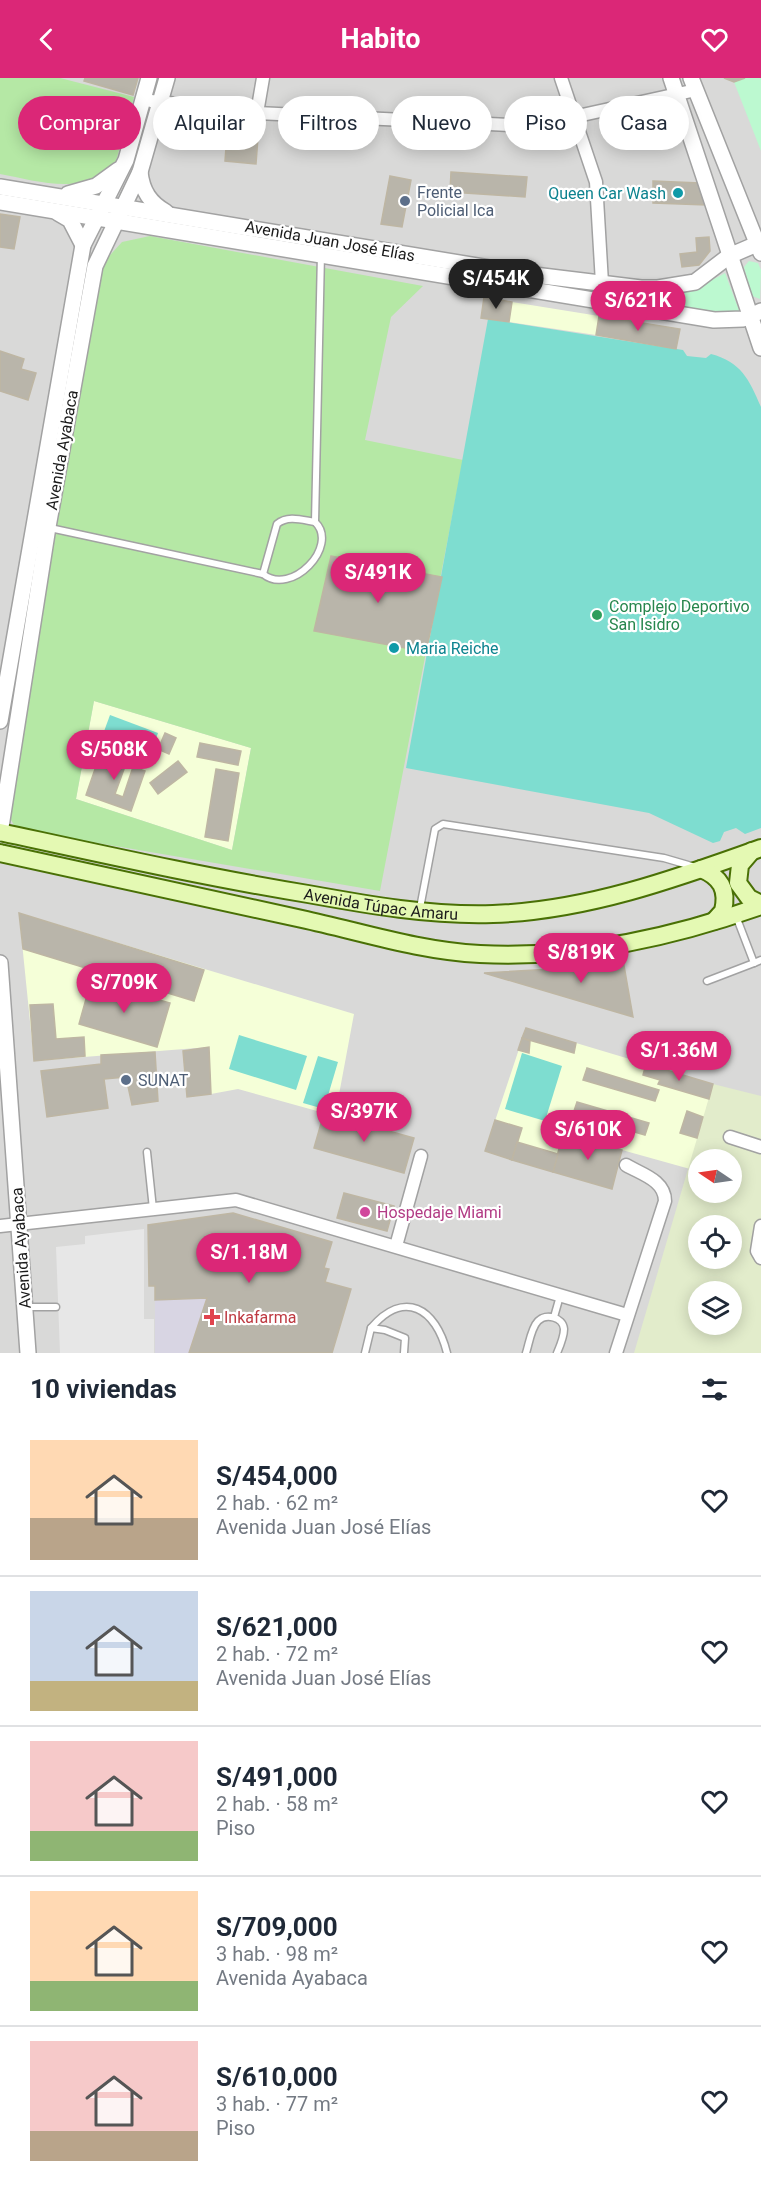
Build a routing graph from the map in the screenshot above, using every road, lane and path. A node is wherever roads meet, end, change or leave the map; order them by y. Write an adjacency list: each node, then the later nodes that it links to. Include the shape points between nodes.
1 (149, 78): 11 (street, Avenida Ayabaca)
2 (167, 78): 8 (street, Avenida Ayabaca)
3 (263, 78): 9 (street)
4 (561, 78): 10 (street)
5 (671, 78): 7 (street)
6 (693, 84): 7 (street); 31 (street)
7 (677, 94): 14 (street); 33 (street)
8 (163, 96)
9 (260, 96)
10 (567, 96)
11 (144, 99): 12 (street); 18 (street, Avenida Ayabaca)
12 (153, 101)
13 (266, 113): 15 (street)
14 (587, 114)
15 (504, 125)
16 (153, 131): 19 (street, Avenida Ayabaca)
17 (585, 150): 35 (street, via 596,182)
18 (126, 160): 21 (street, via 108,180); 23 (street, Avenida Ayabaca)
19 (140, 172): 24 (street, Avenida Ayabaca); 26 (street, via 146,193)
20 (0, 187): 21 (street, Avenida Juan José Elías)
21 (57, 195): 23 (street, Avenida Juan José Elías)
22 (0, 202): 25 (street, Avenida Juan José Elías)
23 (104, 203): 24 (street, Avenida Juan José Elías); 27 (street, Avenida Ayabaca)
24 (124, 206): 26 (street, Avenida Juan José Elías); 28 (street, Avenida Ayabaca)
25 (50, 210): 27 (street, Avenida Juan José Elías); 30 (street, via 70,220)
26 (169, 214): 35 (street, Avenida Juan José Elías, via 526,274)
27 (96, 219): 28 (street, Avenida Juan José Elías); 30 (street, Avenida Ayabaca)
28 (117, 222): 29 (street, Avenida Juan José Elías); 34 (street, Avenida Ayabaca)
29 (153, 228): 32 (street, Avenida Juan José Elías); 34 (street, via 137,229 117,238)
30 (83, 245): 40 (street, Avenida Ayabaca)
31 (759, 249): 33 (street, Avenida Juan José Elías)
32 (321, 254): 36 (street, Avenida Juan José Elías); 39 (lane)
33 (729, 256): 35 (street, Avenida Juan José Elías, via 695,282 686,284 641,288); 37 (street)
34 (95, 267): 40 (street, Avenida Ayabaca)
35 (602, 283): 36 (street)
36 (597, 301): 37 (street, Avenida Juan José Elías, via 714,320)
37 (756, 313): 38 (street)
38 (761, 348)
39 (315, 522): 41 (lane, via 292,518 277,524); 41 (lane, via 322,528 324,538 303,571 285,581)
40 (41, 526): 41 (lane); 42 (street, Avenida Ayabaca); 43 (street, Avenida Ayabaca)
41 (263, 574)
42 (0, 720)
43 (0, 832): 47 (main road, Avenida Túpac Amaru)
44 (757, 849): 46 (main road, Avenida Túpac Amaru); 48 (main road, via 740,864 738,883 749,898)
45 (0, 853): 49 (main road, Avenida Túpac Amaru)
46 (701, 869): 50 (main road, Avenida Túpac Amaru, via 565,906 493,914); 50 (lane, via 663,858 443,824 435,829); 52 (main road, via 712,873 724,889 723,911)
47 (248, 884): 49 (main road); 50 (main road, Avenida Túpac Amaru)
48 (761, 905): 51 (main road, Avenida Túpac Amaru)
49 (244, 906): 52 (main road, Avenida Túpac Amaru, via 405,945 481,954 518,955 610,947)
50 (419, 912)
51 (736, 915): 52 (main road, Avenida Túpac Amaru); 55 (lane)
52 (714, 921)
53 (761, 960): 55 (lane)
54 (0, 963): 63 (street, Avenida Ayabaca)
55 (754, 963): 56 (lane)
56 (707, 981)
57 (730, 1137): 58 (street)
58 (761, 1147)
59 (147, 1152): 62 (lane)
60 (421, 1156): 66 (street)
61 (626, 1166): 71 (street, via 661,1185 665,1192)
62 (153, 1210): 63 (street); 66 (street, via 236,1200)
63 (19, 1223): 64 (street); 70 (street, Avenida Ayabaca)
64 (0, 1226)
65 (761, 1226): 67 (street, via 757,1251)
66 (396, 1246): 68 (street)
67 (761, 1258)
68 (560, 1296): 71 (street); 72 (lane)
69 (56, 1307): 70 (lane)
70 (26, 1308): 74 (street, Avenida Ayabaca)
71 (627, 1315): 80 (street)
72 (554, 1317): 78 (lane, via 537,1322); 79 (lane, via 564,1328)
73 (371, 1328): 75 (lane); 76 (lane, via 405,1338); 77 (lane, via 390,1309 413,1307 437,1326)
74 (28, 1353)
75 (365, 1353)
76 (404, 1353)
77 (447, 1353)
78 (526, 1353)
79 (557, 1353)
80 (616, 1353)

